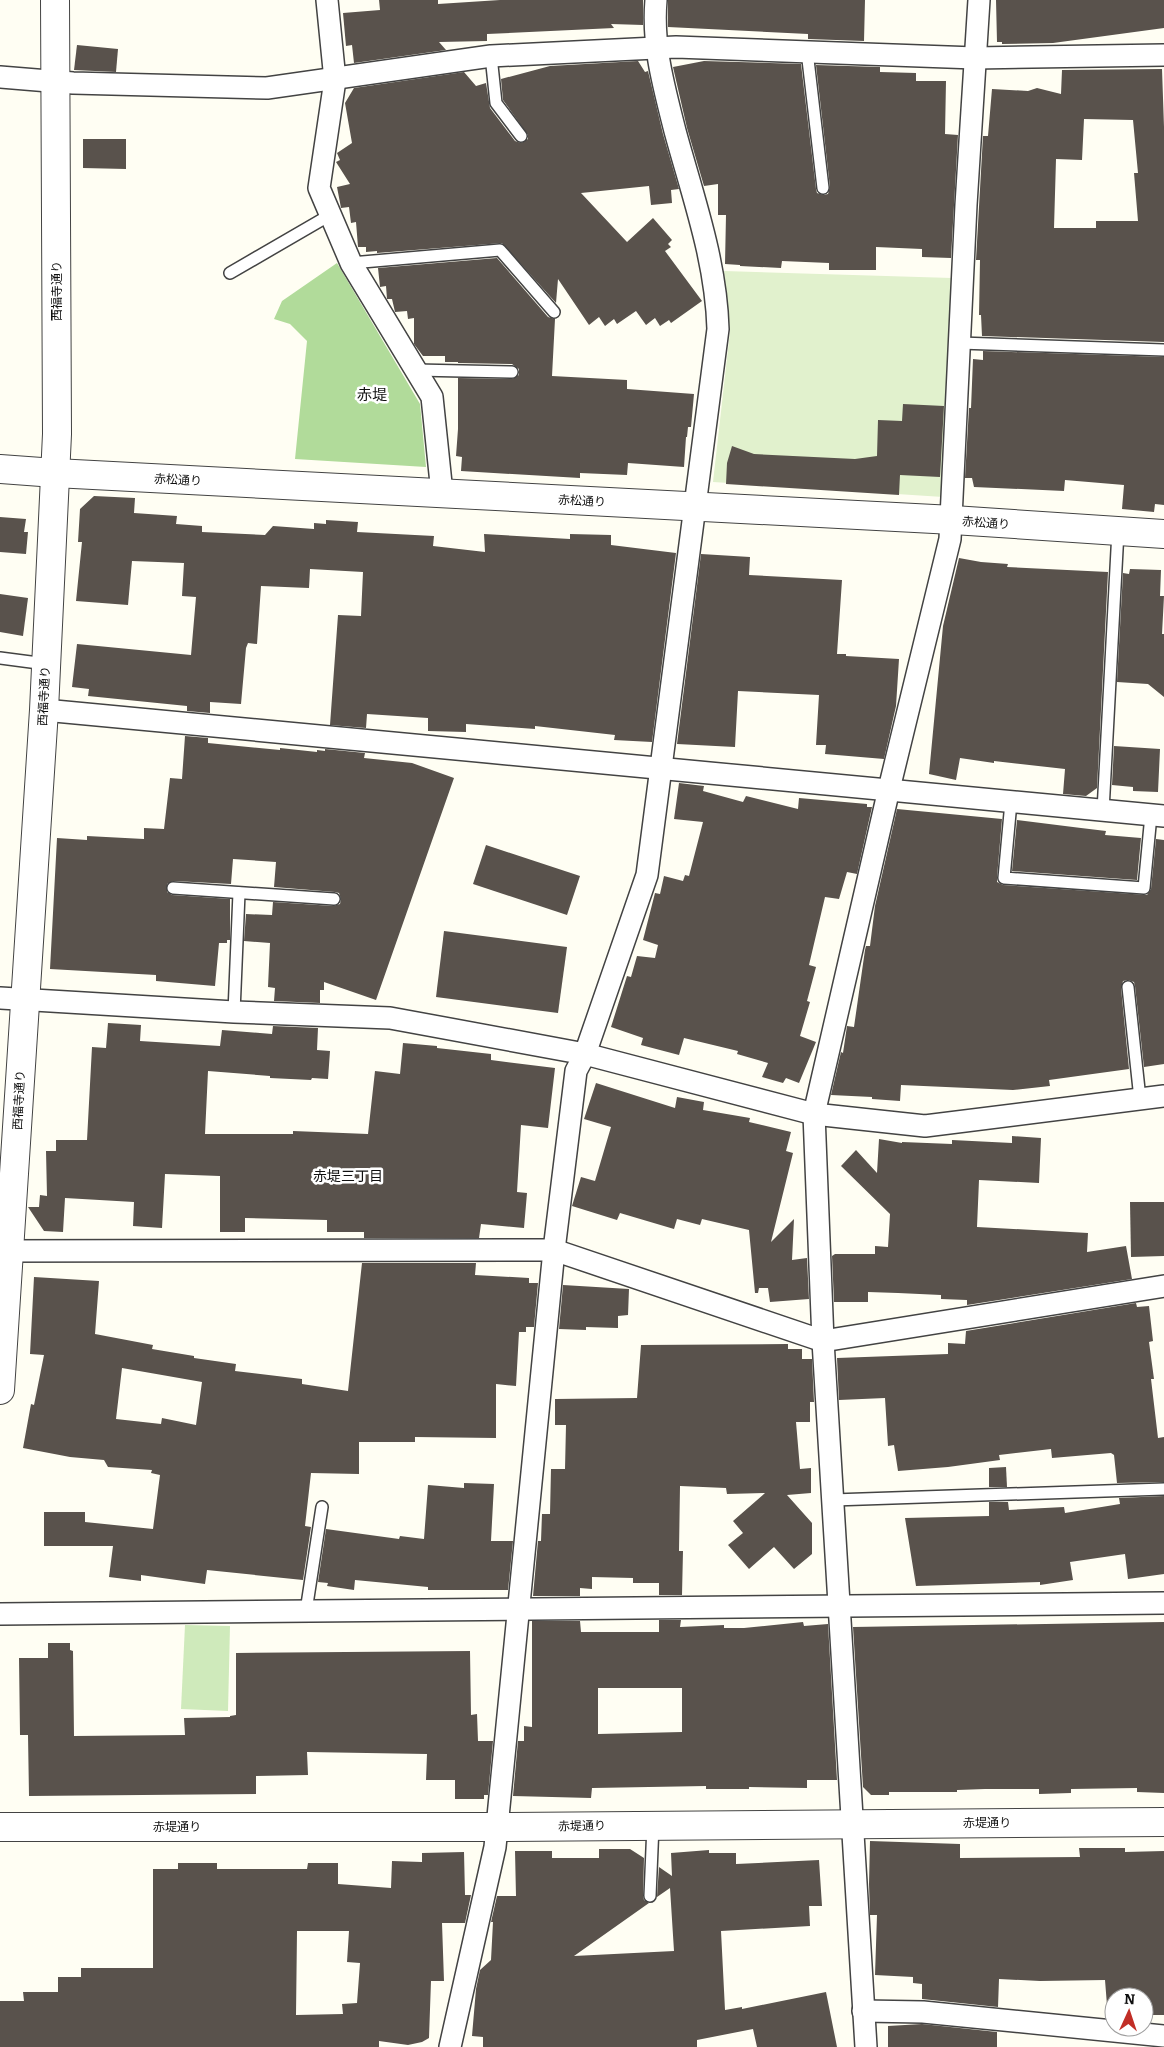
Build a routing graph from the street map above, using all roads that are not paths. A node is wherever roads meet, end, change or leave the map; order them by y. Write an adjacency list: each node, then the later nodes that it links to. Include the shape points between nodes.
1 (55, 0): 12 (street, 西福寺通り)
2 (327, 0): 11 (street)
3 (656, 0): 5 (street)
4 (979, 0): 9 (street)
5 (656, 48): 6 (street); 8 (street); 26 (street, via 660,74 712,264 717,297 718,329)
6 (807, 51): 9 (street); 14 (lane)
7 (1164, 55): 9 (street)
8 (491, 56): 11 (street); 13 (lane, via 496,103)
9 (975, 58): 19 (street)
10 (0, 77): 12 (street)
11 (335, 80): 12 (street, via 267,88); 15 (street, via 319,188)
12 (56, 82): 24 (street, 西福寺通り)
13 (521, 136)
14 (823, 188)
15 (330, 215): 16 (street); 17 (lane)
16 (350, 263): 18 (lane, via 500,250); 21 (street)
17 (230, 273)
18 (554, 312)
19 (960, 343): 20 (lane); 27 (street)
20 (1164, 350)
21 (416, 370): 22 (lane); 25 (street, via 432,397)
22 (512, 372)
23 (0, 469): 24 (street, 赤松通り)
24 (55, 474): 25 (street, 赤松通り); 31 (street, 西福寺通り)
25 (442, 493): 26 (street, 赤松通り)
26 (695, 508): 27 (street, 赤松通り); 33 (street)
27 (953, 520): 28 (street, 赤松通り); 34 (street)
28 (1118, 532): 29 (street, 赤松通り); 36 (lane)
29 (1164, 534)
30 (0, 658): 31 (lane)
31 (46, 664): 32 (street, 西福寺通り)
32 (44, 710): 33 (street); 42 (street, 西福寺通り)
33 (660, 769): 34 (street); 44 (street, via 647,876)
34 (889, 789): 35 (street); 47 (street)
35 (1011, 802): 36 (street); 37 (lane, via 1004,878 1144,888)
36 (1103, 811): 37 (street)
37 (1157, 816)
38 (173, 888): 39 (lane)
39 (239, 893): 40 (lane); 43 (lane)
40 (334, 899)
41 (1128, 987): 46 (lane)
42 (13, 998): 43 (street); 49 (street, 西福寺通り)
43 (234, 1012): 44 (street, via 390,1018)
44 (585, 1054): 47 (street); 48 (street, via 576,1071)
45 (1164, 1096): 46 (street)
46 (1140, 1099): 47 (street, via 925,1126)
47 (814, 1114): 51 (street)
48 (554, 1250): 49 (street); 51 (street); 58 (street)
49 (5, 1251): 52 (street, 西福寺通り)
50 (1163, 1292): 51 (street)
51 (823, 1341): 54 (street)
52 (0, 1390)
53 (1164, 1490): 54 (lane)
54 (833, 1500): 57 (street)
55 (322, 1507): 59 (lane)
56 (1164, 1604): 57 (street)
57 (839, 1607): 58 (street); 62 (street)
58 (520, 1609): 59 (street); 65 (street)
59 (306, 1611): 60 (street)
60 (0, 1614)
61 (1164, 1822): 62 (street, 赤堤通り)
62 (853, 1823): 63 (street, 赤堤通り); 67 (street)
63 (653, 1825): 65 (street, 赤堤通り); 66 (lane)
64 (0, 1827): 65 (street, 赤堤通り)
65 (496, 1827): 69 (street)
66 (650, 1896)
67 (863, 2011): 68 (street, via 923,2012); 70 (street)
68 (1164, 2036)
69 (450, 2047)
70 (866, 2047)

